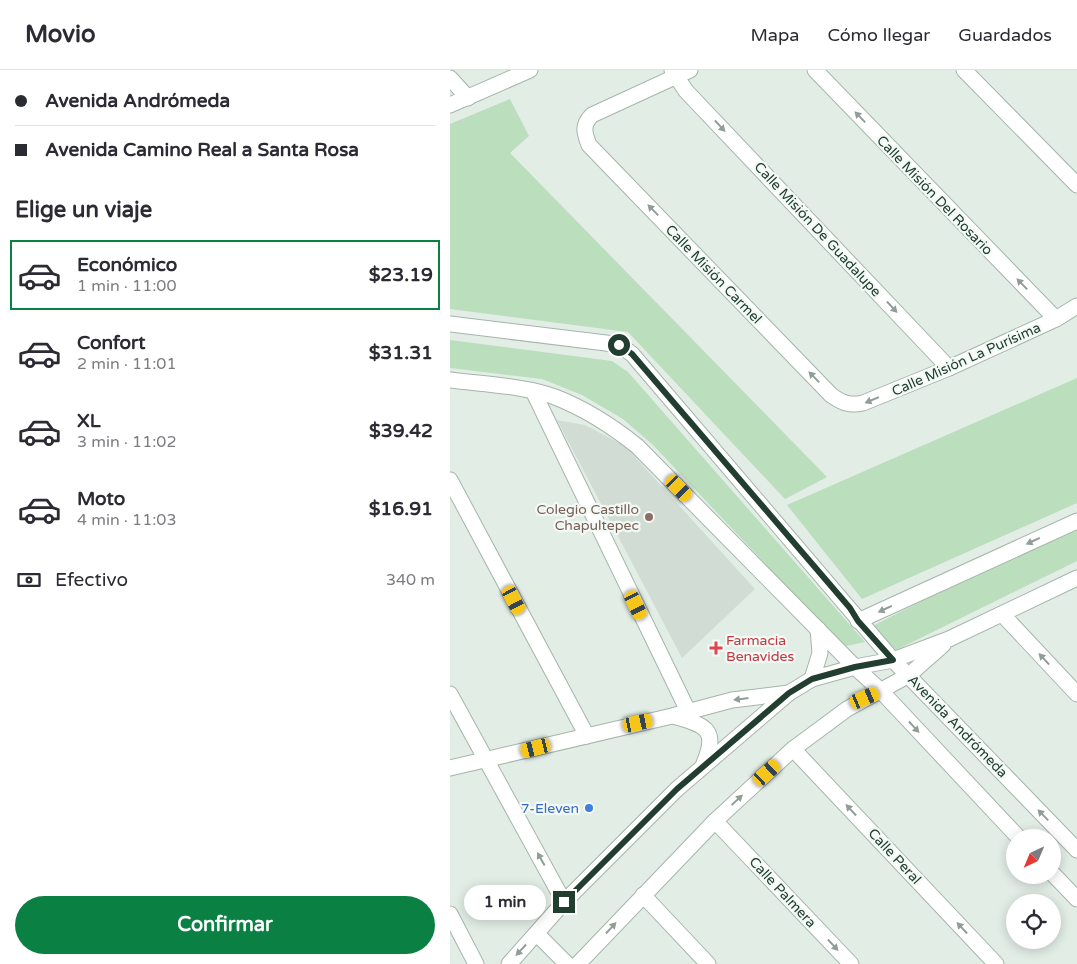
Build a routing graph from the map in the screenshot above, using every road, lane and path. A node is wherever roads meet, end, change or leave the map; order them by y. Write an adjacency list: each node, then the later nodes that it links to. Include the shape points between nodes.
1 (462, 70): 6 (street)
2 (530, 70): 7 (street)
3 (815, 70): 11 (street, Calle Misión Del Rosario, one-way to 3)
4 (964, 70): 9 (street)
5 (672, 73): 13 (street, Calle Misión De Guadalupe, one-way to 13); 16 (street, Calle Misión Carmel, one-way to 5, via 831,395 589,145 584,132 585,122 592,114)
6 (450, 76): 7 (street)
7 (468, 98): 8 (street)
8 (451, 104)
9 (1077, 185)
10 (1077, 306): 11 (street, Calle Misión La Purísima)
11 (1056, 319): 13 (street, Calle Misión La Purísima)
12 (450, 324): 21 (street, Avenida Andrómeda, via 619,345 632,354)
13 (949, 368): 16 (street, Calle Misión La Purísima, one-way to 16)
14 (450, 380): 15 (street)
15 (533, 391): 22 (street, via 555,396 606,422 637,446); 32 (street)
16 (853, 406)
17 (450, 480): 34 (street)
18 (1077, 521): 21 (street, one-way to 21)
19 (1077, 578): 20 (street)
20 (1002, 614): 23 (street); 31 (street, one-way to 20)
21 (858, 621): 24 (street, Avenida Andrómeda)
22 (818, 629): 25 (street); 27 (street, via 820,654)
23 (949, 639): 24 (street); 26 (street)
24 (893, 660): 25 (street); 26 (street, Avenida Andrómeda)
25 (855, 667): 27 (street); 28 (street)
26 (909, 675): 28 (street); 41 (street, Avenida Andrómeda, one-way to 26)
27 (812, 679): 29 (street)
28 (881, 691): 35 (street, via 847,709); 40 (street, one-way to 40)
29 (789, 693): 32 (street, one-way to 32, via 732,700); 37 (street)
30 (450, 694): 36 (street)
31 (1077, 694)
32 (688, 712): 33 (street)
33 (672, 716): 34 (street); 37 (street, via 696,723 708,733 710,749)
34 (587, 736): 36 (street)
35 (793, 749): 39 (street, one-way to 35); 54 (street, Calle Peral, one-way to 35)
36 (486, 760): 38 (street); 45 (street, one-way to 36)
37 (703, 766): 45 (street)
38 (450, 768)
39 (715, 820): 43 (street); 53 (street, Calle Palmera, one-way to 53)
40 (1011, 829)
41 (1077, 850)
42 (1061, 882): 44 (street)
43 (642, 895): 51 (street, one-way to 43); 52 (street)
44 (1077, 899)
45 (564, 902): 47 (street)
46 (450, 914): 48 (street)
47 (537, 934): 49 (street, one-way to 49); 50 (street)
48 (476, 964)
49 (509, 964)
50 (567, 964)
51 (578, 964)
52 (708, 964)
53 (851, 964)
54 (996, 964)

